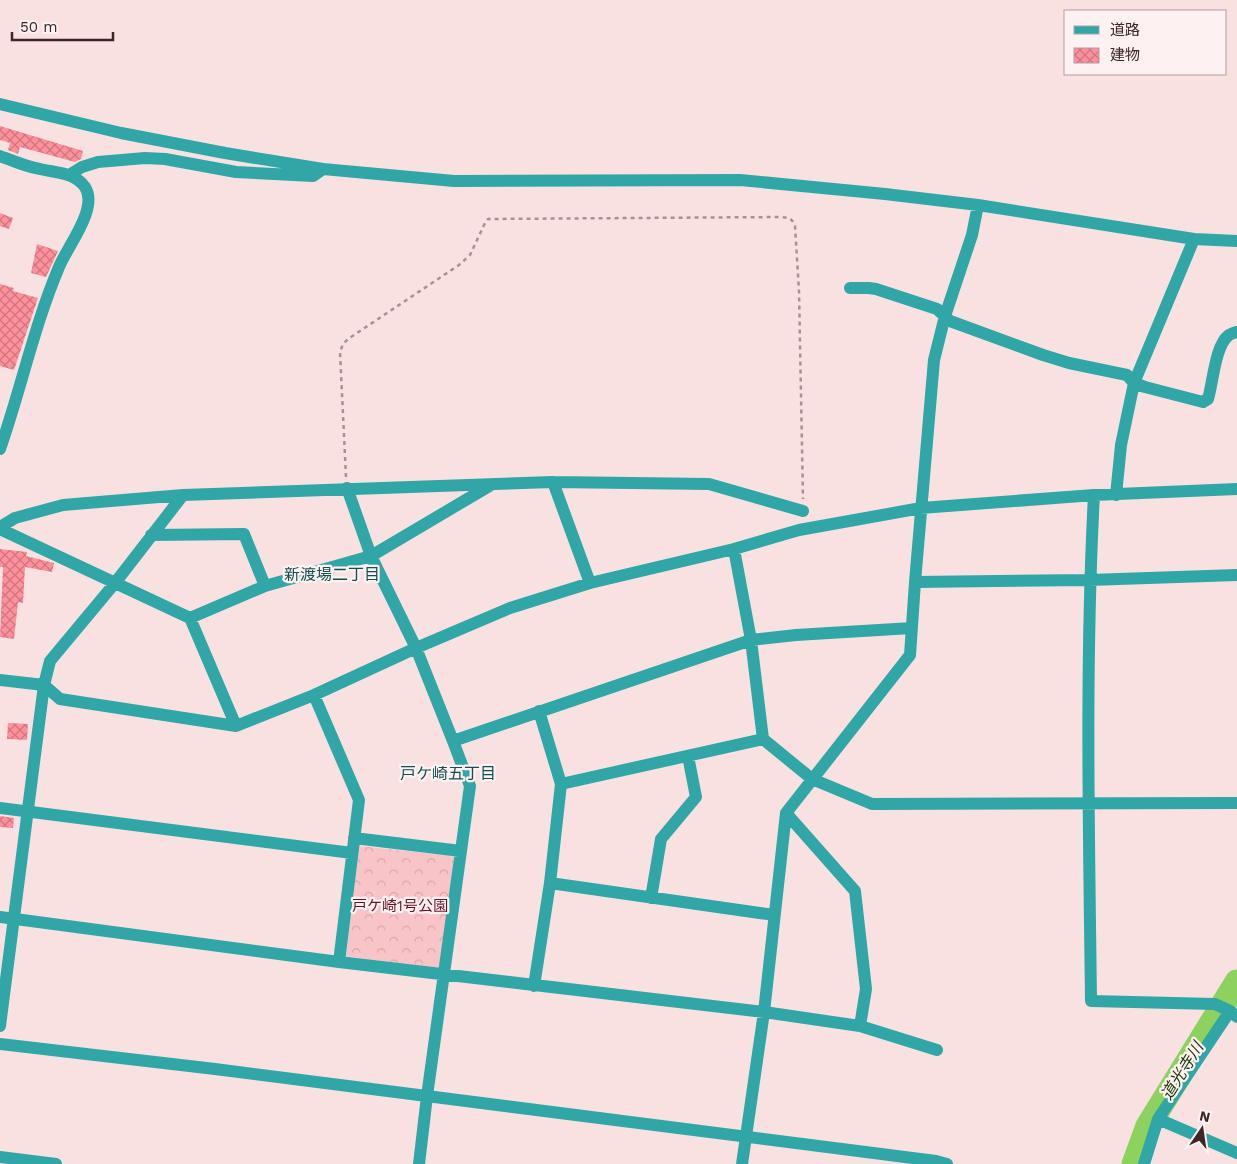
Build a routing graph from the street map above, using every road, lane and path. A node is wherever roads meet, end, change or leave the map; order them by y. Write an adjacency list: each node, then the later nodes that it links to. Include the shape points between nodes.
1 (0, 104): 3 (street, via 121,133)
2 (0, 156): 4 (street)
3 (323, 169): 4 (street, via 313,176 236,172 145,158 98,162); 5 (street, via 454,181 740,180)
4 (69, 175): 12 (street, via 78,180 88,194 87,211 59,267)
5 (978, 205): 6 (street); 9 (street, via 972,235)
6 (1194, 239): 7 (street); 11 (street)
7 (1237, 241)
8 (850, 288): 9 (street, via 876,289 937,309)
9 (945, 316): 11 (street, via 950,321 1043,355 1127,375); 20 (street, via 934,360)
10 (1237, 332): 11 (street, via 1229,334 1220,351 1208,399 1203,402)
11 (1134, 384): 19 (street, via 1121,445)
12 (0, 449)
13 (553, 482): 14 (street); 21 (street, via 709,484); 30 (street)
14 (493, 484): 15 (street); 25 (street)
15 (347, 488): 17 (street); 21 (path, via 342,344 459,265 470,255 488,219 782,217 790,218 795,226); 25 (street)
16 (1237, 489): 19 (street)
17 (183, 495): 22 (street, via 63,505 15,518); 23 (street)
18 (1094, 495): 19 (street); 20 (street); 27 (street)
19 (1116, 495)
20 (921, 508): 24 (street, via 799,530); 29 (street)
21 (803, 511)
22 (0, 528): 28 (street)
23 (151, 535): 28 (street); 31 (street, via 244,534)
24 (734, 548): 30 (street); 34 (street)
25 (371, 556): 31 (street); 35 (street)
26 (1237, 575): 27 (street)
27 (1089, 580): 29 (street); 47 (street)
28 (115, 582): 32 (street); 37 (street, via 50,661)
29 (915, 582): 33 (street)
30 (590, 584): 35 (street, via 510,608)
31 (265, 586): 32 (street)
32 (190, 618): 40 (street)
33 (912, 628): 34 (street); 44 (street, via 910,655)
34 (752, 640): 39 (street); 41 (street)
35 (416, 648): 38 (street); 42 (street)
36 (0, 680): 37 (street)
37 (44, 686): 40 (street, via 60,699); 49 (street)
38 (314, 695): 40 (street); 51 (street, via 359,800)
39 (539, 711): 42 (street); 45 (street)
40 (236, 726)
41 (763, 740): 43 (street); 44 (street)
42 (454, 741): 52 (street, via 470,786)
43 (688, 756): 45 (street); 55 (street, via 696,797 661,839)
44 (812, 779): 47 (street, via 872,804); 50 (street)
45 (561, 784): 54 (street)
46 (1237, 802): 47 (street)
47 (1088, 804): 63 (street, via 1091,1001 1215,1004)
48 (0, 808): 49 (street)
49 (27, 811): 53 (street); 58 (street)
50 (786, 813): 56 (street); 65 (street, via 855,891 866,989)
51 (354, 838): 52 (street); 53 (street)
52 (461, 851): 60 (street)
53 (352, 853): 59 (street)
54 (550, 883): 55 (street); 61 (street)
55 (651, 898): 56 (street)
56 (774, 915): 62 (street)
57 (0, 917): 58 (street)
58 (14, 919): 59 (street); 64 (street)
59 (339, 962): 60 (street)
60 (445, 975): 61 (street); 68 (street)
61 (534, 986): 62 (street)
62 (764, 1012): 65 (street); 70 (street)
63 (1232, 1013): 69 (street)
64 (0, 1026)
65 (860, 1026): 67 (street)
66 (0, 1044): 68 (street)
67 (936, 1050)
68 (427, 1096): 70 (street); 75 (street)
69 (1158, 1119): 71 (street); 78 (street)
70 (746, 1137): 76 (street); 77 (street)
71 (1237, 1153)
72 (0, 1157): 73 (street)
73 (36, 1163): 74 (street)
74 (56, 1164)
75 (419, 1164)
76 (742, 1164)
77 (947, 1164)
78 (1144, 1164)

